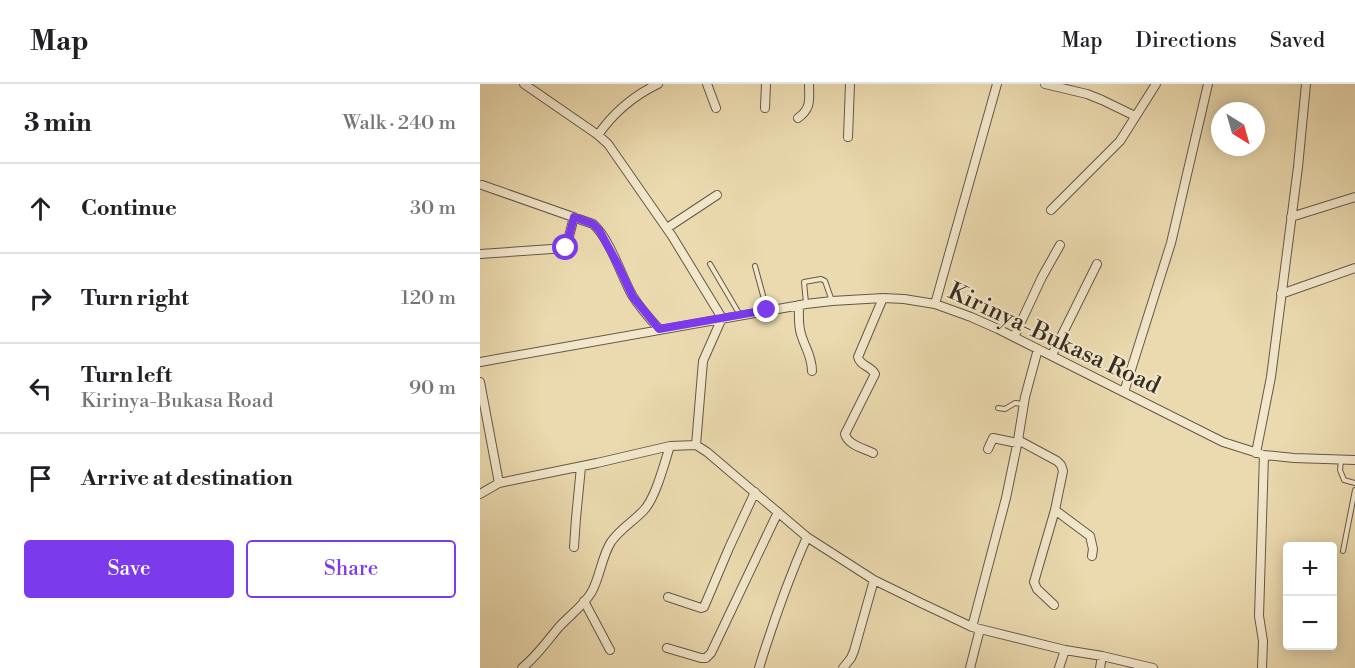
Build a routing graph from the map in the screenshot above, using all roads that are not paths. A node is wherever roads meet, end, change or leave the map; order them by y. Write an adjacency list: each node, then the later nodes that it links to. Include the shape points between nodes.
1 (524, 84): 18 (street)
2 (658, 84): 18 (street, via 619,110)
3 (707, 84): 14 (street)
4 (766, 84): 15 (street)
5 (809, 84): 17 (street, via 808,109)
6 (850, 84): 19 (street)
7 (997, 84): 36 (street)
8 (1046, 84): 13 (street)
9 (1090, 84): 13 (street)
10 (1156, 84): 16 (street)
11 (1208, 84): 48 (street, via 1171,243)
12 (1306, 84): 25 (street)
13 (1087, 94): 16 (street)
14 (716, 108)
15 (765, 108)
16 (1135, 116): 23 (street, via 1120,141)
17 (798, 118)
18 (598, 135): 26 (street)
19 (848, 137)
20 (482, 185): 24 (street)
21 (717, 195): 26 (street)
22 (1355, 197): 25 (street)
23 (1051, 210)
24 (574, 217): 28 (street, via 566,248); 41 (street, via 599,230 633,297)
25 (1291, 218): 33 (street)
26 (667, 228): 40 (street)
27 (1060, 245): 42 (street)
28 (480, 254)
29 (710, 264): 39 (lane)
30 (1098, 264): 44 (street)
31 (755, 266): 38 (lane)
32 (1355, 268): 33 (street)
33 (1281, 294): 56 (street)
34 (883, 298): 35 (street, Kirinya-Bukasa Road); 36 (street, Kirinya-Bukasa Road); 55 (street, via 858,357 861,364 873,371 874,378 845,434 848,441)
35 (832, 301): 37 (street, Kirinya-Bukasa Road); 37 (lane, via 821,279 804,282)
36 (935, 304): 42 (street, Kirinya-Bukasa Road)
37 (802, 305): 38 (street, Kirinya-Bukasa Road); 46 (street, via 798,324)
38 (767, 310): 39 (street, Kirinya-Bukasa Road)
39 (741, 315): 40 (street, Kirinya-Bukasa Road)
40 (722, 318): 41 (street, Kirinya-Bukasa Road); 52 (street, via 703,361)
41 (659, 329): 45 (street, Kirinya-Bukasa Road)
42 (1014, 337): 43 (street, Kirinya-Bukasa Road)
43 (1038, 349): 44 (street, Kirinya-Bukasa Road); 49 (street)
44 (1052, 356): 48 (street, Kirinya-Bukasa Road)
45 (480, 362)
46 (812, 371)
47 (480, 381): 60 (street)
48 (1124, 392): 56 (street, Kirinya-Bukasa Road, via 1223,442)
49 (1024, 404): 50 (lane, via 1005,410); 51 (street)
50 (998, 408)
51 (1018, 441): 54 (street, via 993,438); 65 (street, via 1061,465); 75 (street)
52 (696, 445): 53 (street); 63 (street)
53 (670, 446): 59 (street); 73 (street, via 651,499 612,540 593,590)
54 (988, 448)
55 (873, 453)
56 (1260, 454): 57 (street, Kirinya-Bukasa Road); 87 (street)
57 (1341, 460): 58 (street, Kirinya-Bukasa Road); 61 (lane, via 1344,480)
58 (1355, 460)
59 (581, 466): 60 (street); 68 (street)
60 (499, 483): 64 (street)
61 (1355, 483)
62 (1355, 490): 69 (lane)
63 (755, 492): 66 (street); 72 (street, via 704,606)
64 (480, 494)
65 (1055, 510): 70 (street, via 1090,536); 74 (street, via 1034,582)
66 (778, 512): 67 (street); 76 (street, via 711,653 701,658)
67 (807, 537): 71 (street); 81 (street)
68 (574, 547)
69 (1343, 551)
70 (1092, 556)
71 (874, 580): 75 (street); 82 (street, via 854,651)
72 (668, 597)
73 (584, 601): 77 (street); 80 (street)
74 (1054, 605)
75 (976, 628): 78 (street); 83 (street)
76 (667, 648)
77 (610, 650)
78 (1065, 650): 79 (street); 84 (street)
79 (1102, 657): 85 (street); 86 (street)
80 (522, 668)
81 (759, 668)
82 (843, 668)
83 (970, 668)
84 (1059, 668)
85 (1100, 668)
86 (1153, 668)
87 (1262, 668)

